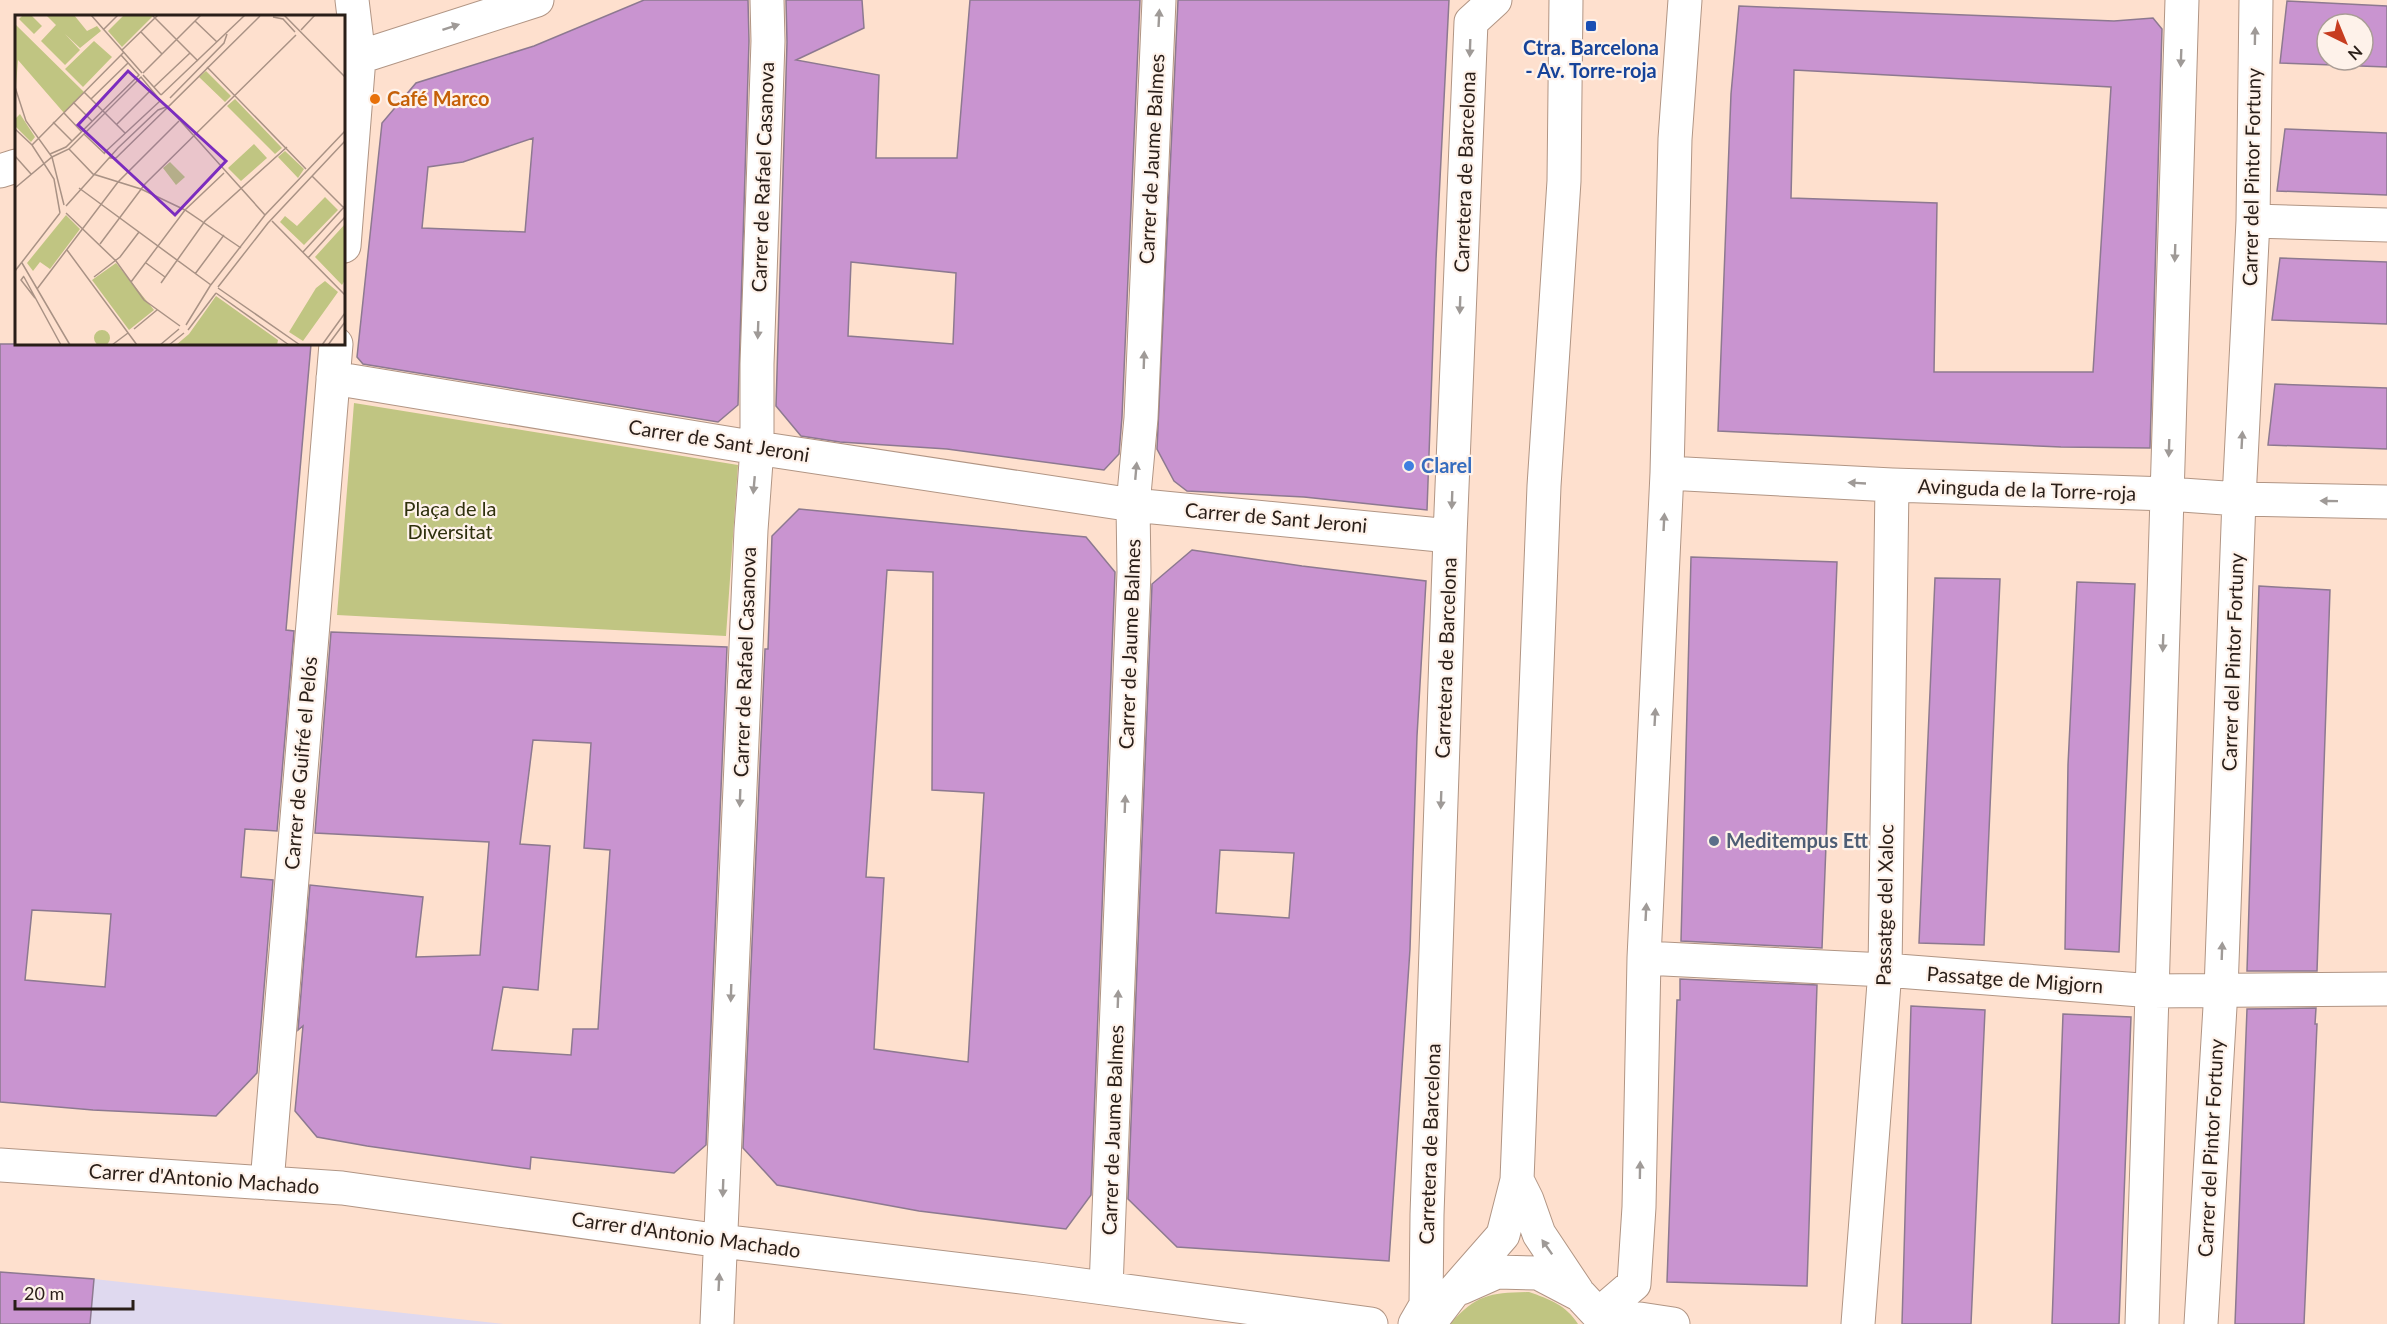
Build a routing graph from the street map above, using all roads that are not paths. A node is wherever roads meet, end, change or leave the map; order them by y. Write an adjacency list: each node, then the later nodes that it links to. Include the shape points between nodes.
1 (352, 0): 10 (street)
2 (537, 0): 10 (street, one-way to 2)
3 (767, 0): 18 (street, Carrer de Rafael Casanova, one-way to 18)
4 (1160, 0): 23 (street, Carrer de Jaume Balmes, one-way to 4, via 1141,418)
5 (1495, 0): 25 (street, Carretera de Barcelona, one-way to 25, via 1471,22)
6 (1566, 0): 32 (street, via 1564,181 1544,476)
7 (1685, 0): 19 (street, via 1675,139)
8 (2182, 0): 21 (street, one-way to 21)
9 (2256, 0): 14 (street, Carrer del Pintor Fortuny, one-way to 9)
10 (351, 60): 13 (street)
11 (15, 166): 12 (street)
12 (0, 171)
13 (345, 219)
14 (2253, 221): 15 (street); 22 (street, Carrer del Pintor Fortuny, one-way to 14)
15 (2387, 225)
16 (336, 345): 17 (street, Carrer de Guifré el Pelós)
17 (333, 378): 18 (street, Carrer de Sant Jeroni); 33 (street, Carrer de Guifré el Pelós)
18 (757, 448): 23 (street, Carrer de Sant Jeroni); 34 (street, Carrer de Rafael Casanova, one-way to 34)
19 (1667, 473): 20 (street, Avinguda de la Torre-roja, one-way to 19); 26 (street, one-way to 19)
20 (1892, 485): 21 (street, Avinguda de la Torre-roja); 27 (street, Passatge del Xaloc)
21 (2168, 494): 22 (street, Avinguda de la Torre-roja); 29 (street, one-way to 29)
22 (2239, 499): 24 (street, Avinguda de la Torre-roja, one-way to 22); 30 (street, Carrer del Pintor Fortuny, one-way to 22)
23 (1119, 502): 25 (street, Carrer de Sant Jeroni); 35 (street, Carrer de Jaume Balmes, one-way to 23, via 1134,572)
24 (2387, 502)
25 (1450, 536): 40 (street, Carretera de Barcelona, one-way to 40, via 1426,1305)
26 (1644, 957): 27 (street, Passatge de Migjorn); 37 (street, one-way to 26, via 1634,1284)
27 (1884, 970): 29 (street, Passatge de Migjorn); 44 (street, Passatge del Xaloc)
28 (2387, 989): 30 (street, Passatge de Migjorn)
29 (2153, 990): 30 (street, Passatge de Migjorn); 45 (street)
30 (2220, 990): 46 (street, Carrer del Pintor Fortuny)
31 (0, 1165): 33 (street, Carrer d'Antonio Machado)
32 (1516, 1180): 36 (street, via 1503,1235); 37 (street, one-way to 32, via 1539,1234)
33 (267, 1183): 34 (street, Carrer d'Antonio Machado, via 342,1188)
34 (721, 1241): 35 (street, Carrer d'Antonio Machado); 38 (street, Carrer de Rafael Casanova, one-way to 34)
35 (1106, 1288): 39 (street, Carrer d'Antonio Machado)
36 (1454, 1291): 37 (street, via 1497,1272 1538,1273); 41 (street)
37 (1596, 1311)
38 (717, 1324)
39 (1371, 1324)
40 (1415, 1324)
41 (1429, 1324)
42 (1631, 1324): 43 (street, via 1640,1318)
43 (1673, 1324)
44 (1858, 1324)
45 (2142, 1324)
46 (2201, 1324)

